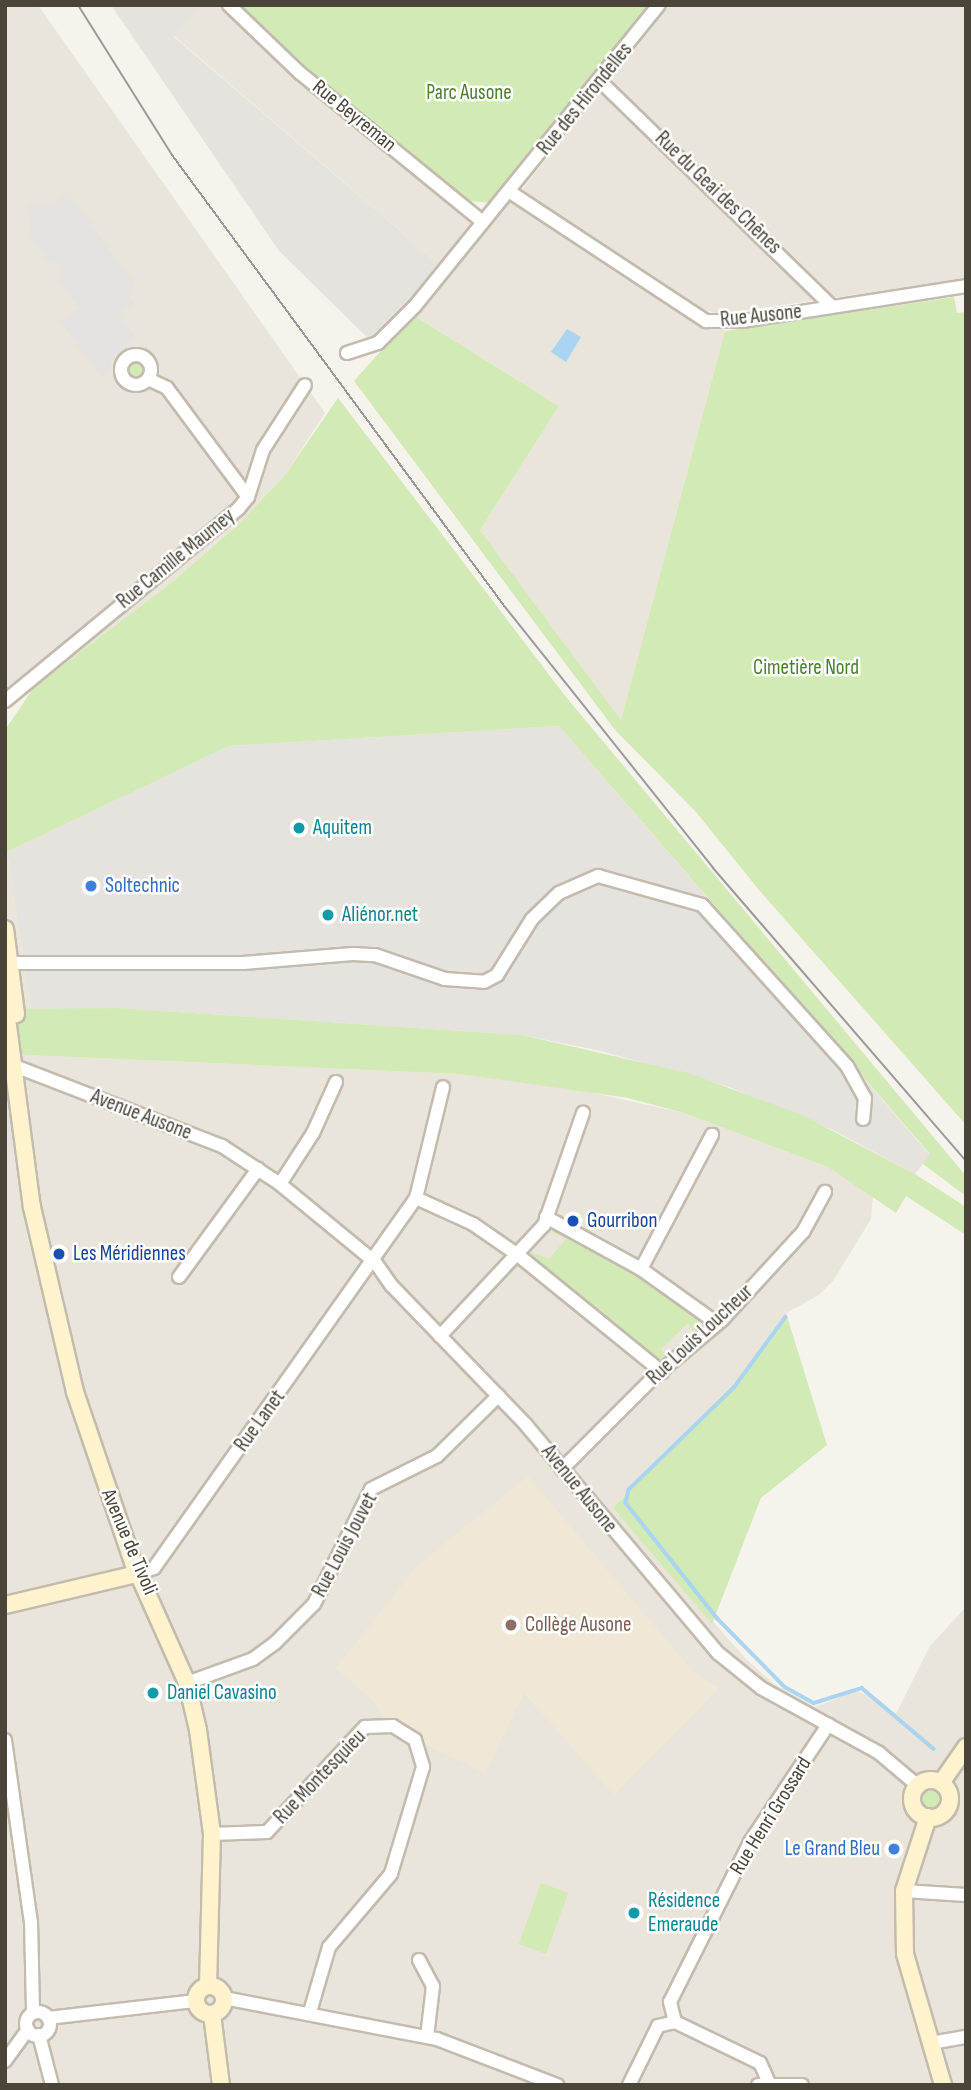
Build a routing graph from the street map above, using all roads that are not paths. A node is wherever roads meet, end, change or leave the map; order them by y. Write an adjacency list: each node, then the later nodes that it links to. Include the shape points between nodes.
1 (229, 5): 5 (street, Rue Beyreman, via 300,73)
2 (659, 5): 3 (street, Rue des Hirondelles)
3 (601, 82): 4 (street, Rue des Hirondelles); 7 (street, Rue du Geai des Chênes)
4 (510, 192): 5 (street); 7 (street, Rue Ausone, via 639,282 706,321 743,321)
5 (483, 222): 8 (street, via 415,306 378,343)
6 (966, 286): 7 (street, Rue Ausone)
7 (832, 307)
8 (347, 353)
9 (148, 379): 11 (street, via 167,388)
10 (304, 385): 11 (street, Rue Camille Maumey, via 263,450)
11 (248, 497): 12 (street, Rue Camille Maumey, via 213,531)
12 (5, 701)
13 (5, 929): 14 (street)
14 (7, 961): 15 (street); 20 (street, via 243,963 354,954 374,955 445,979 484,982 497,975 532,919 559,893 598,876 702,905 847,1066 865,1098)
15 (10, 1007): 16 (street); 16 (street, Avenue de Tivoli, via 20,1040)
16 (17, 1066): 22 (street, Avenue Ausone, via 222,1146); 36 (street, Avenue de Tivoli, via 32,1207 72,1380 87,1434)
17 (336, 1082): 23 (street, via 313,1133)
18 (443, 1087): 25 (street, Rue Lanet, via 433,1144)
19 (583, 1113): 26 (street)
20 (863, 1119)
21 (712, 1135): 29 (street)
22 (258, 1169): 23 (street, Avenue Ausone); 30 (street)
23 (280, 1184): 28 (street, Avenue Ausone)
24 (825, 1192): 31 (street, Rue Louis Loucheur, via 803,1232 722,1320)
25 (416, 1198): 27 (street, via 473,1224); 28 (street, Rue Lanet)
26 (546, 1217): 27 (street); 29 (street)
27 (518, 1255): 32 (street); 33 (street)
28 (375, 1262): 32 (street, Avenue Ausone); 36 (street, Rue Lanet, via 154,1568)
29 (641, 1269): 31 (street)
30 (180, 1277)
31 (715, 1322): 33 (street, Rue Louis Loucheur)
32 (440, 1336): 34 (street, Avenue Ausone)
33 (662, 1372): 35 (street, Rue Louis Loucheur)
34 (498, 1396): 35 (street, Avenue Ausone); 38 (street, Rue Louis Jouvet, via 438,1456 371,1489 314,1604 275,1643 253,1659)
35 (562, 1468): 39 (street, Avenue Ausone, via 718,1653 761,1688)
36 (140, 1573): 37 (street); 38 (street, Avenue de Tivoli)
37 (5, 1605)
38 (187, 1683): 45 (street, Avenue de Tivoli)
39 (828, 1725): 43 (street, Avenue Ausone, via 879,1753); 56 (street, Rue Henri Grossard, via 750,1842 727,1886 670,2002)
40 (5, 1740): 53 (street, via 31,1922)
41 (966, 1746): 42 (street)
42 (941, 1783): 43 (street, via 929,1780); 44 (street, via 949,1793 949,1805 941,1815)
43 (918, 1786): 44 (street, via 913,1804)
44 (928, 1817): 46 (street)
45 (212, 1834): 49 (street, Avenue de Tivoli); 52 (street, Rue Montesquieu, via 267,1832 365,1727 393,1726 415,1740 423,1767 391,1874 329,1947)
46 (904, 1891): 47 (street); 60 (street, via 906,1962)
47 (966, 1895)
48 (419, 1960): 58 (street, via 433,1986)
49 (208, 1986): 50 (street, via 221,1990); 51 (street)
50 (224, 1998): 52 (street); 54 (street, via 220,2011)
51 (196, 2001): 54 (street, via 200,2010); 55 (street)
52 (310, 2012): 58 (street)
53 (33, 2013): 55 (street); 57 (street, via 27,2018)
54 (212, 2014): 64 (street)
55 (48, 2018): 57 (street, via 48,2029)
56 (675, 2022): 62 (street, via 760,2063); 66 (street, via 658,2026)
57 (33, 2032): 61 (street); 63 (street)
58 (427, 2037): 65 (street)
59 (966, 2037): 60 (street)
60 (930, 2043): 68 (street)
61 (5, 2061)
62 (763, 2084): 67 (street)
63 (52, 2085)
64 (221, 2085)
65 (557, 2085)
66 (629, 2085)
67 (802, 2085)
68 (943, 2085)

